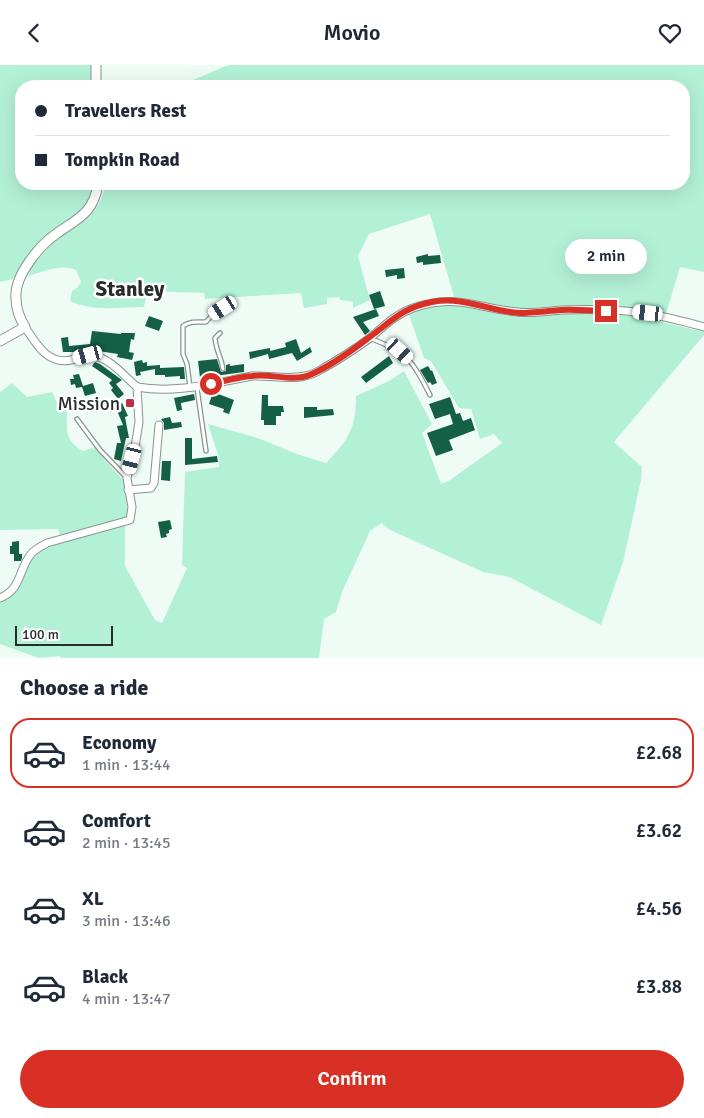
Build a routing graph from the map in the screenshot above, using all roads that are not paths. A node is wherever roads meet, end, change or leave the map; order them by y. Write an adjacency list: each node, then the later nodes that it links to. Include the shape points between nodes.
1 (96, 65): 2 (street)
2 (96, 80)
3 (97, 190): 5 (street, via 88,210 45,243 22,275 16,297)
4 (231, 302): 12 (lane, via 214,313 206,323 196,321 183,326 183,354)
5 (25, 327): 9 (street); 11 (street, via 48,356 69,361 88,355 103,358)
6 (704, 327): 8 (street, via 648,313 562,310 518,313 454,301 412,308 388,321)
7 (220, 333): 10 (lane, via 215,337)
8 (369, 338): 12 (street, via 329,365 304,377 252,375 225,378); 13 (lane, via 400,351 414,364)
9 (0, 341)
10 (223, 369)
11 (137, 387): 12 (street, via 169,390); 17 (street, via 138,422)
12 (194, 387): 16 (lane)
13 (430, 395)
14 (77, 419): 17 (lane, via 105,456)
15 (159, 425): 18 (street, via 152,488)
16 (206, 451)
17 (127, 478): 18 (street)
18 (128, 490): 19 (street, via 132,507 130,520 38,548 30,554 12,592)
19 (0, 598)

